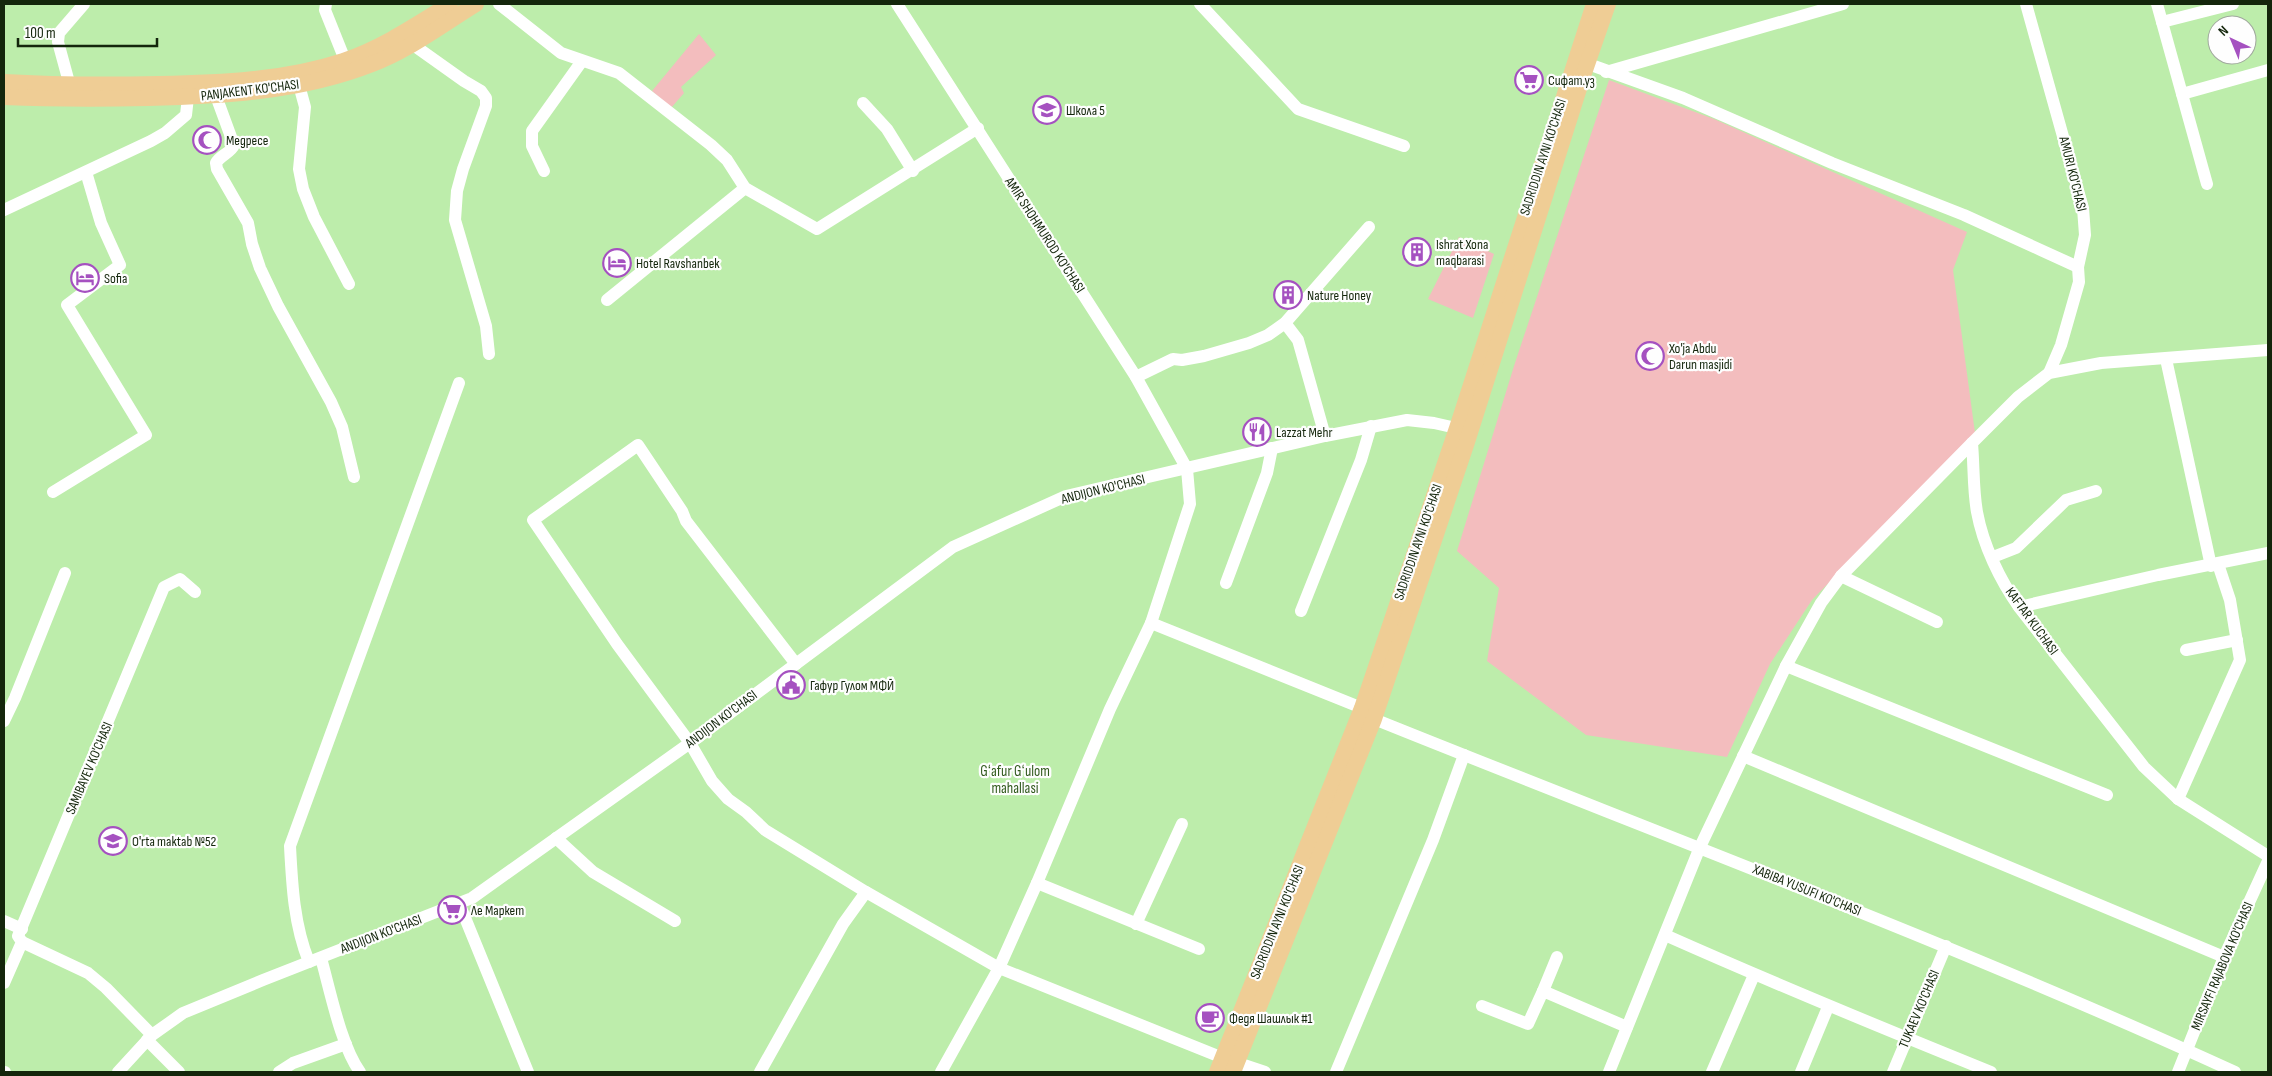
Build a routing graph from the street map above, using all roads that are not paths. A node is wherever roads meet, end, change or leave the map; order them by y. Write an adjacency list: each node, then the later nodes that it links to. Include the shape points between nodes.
1 (84, 4): 23 (street, via 60,34 58,42)
2 (326, 4): 16 (street, via 325,10)
3 (450, 4): 16 (main road, PANJAKENT KO'CHASI, via 387,42)
4 (476, 4): 15 (main road, PANJAKENT KO'CHASI)
5 (499, 4): 17 (street, via 560,53)
6 (897, 4): 29 (street, AMIR SHOHMUROD KO'CHASI)
7 (1200, 4): 30 (street, via 1298,109)
8 (1594, 4): 18 (main road, SADRIDDIN AYNI KO'CHASI)
9 (1608, 4): 18 (main road, SADRIDDIN AYNI KO'CHASI)
10 (1843, 4): 20 (street)
11 (2026, 4): 38 (street, AMURI KO'CHASI, via 2083,208 2086,235)
12 (2157, 4): 14 (street)
13 (2233, 4): 14 (street)
14 (2162, 22): 24 (street)
15 (412, 44): 22 (main road, PANJAKENT KO'CHASI, via 371,65); 43 (street, via 481,91 486,98 457,191 455,220 486,326)
16 (345, 60): 23 (main road, PANJAKENT KO'CHASI, via 304,71 208,83)
17 (582, 61): 31 (street, via 532,131 532,146); 35 (street, via 619,74 698,135 727,160)
18 (1581, 61): 20 (street); 49 (main road, SADRIDDIN AYNI KO'CHASI)
19 (2268, 70): 24 (street)
20 (1606, 72): 38 (street, via 1683,98 1832,163 1964,215)
21 (4, 82): 23 (main road, PANJAKENT KO'CHASI)
22 (298, 85): 25 (main road, PANJAKENT KO'CHASI); 39 (street, via 305,106 299,169 303,188 314,217)
23 (70, 86)
24 (2182, 94): 34 (street)
25 (216, 96): 27 (main road, PANJAKENT KO'CHASI); 54 (street, via 234,145 217,160 218,169 248,222 260,268 278,306 342,427)
26 (4, 97): 27 (main road, PANJAKENT KO'CHASI, via 72,100)
27 (188, 97): 33 (street, via 186,115 166,133)
28 (863, 103): 32 (street, via 887,129)
29 (978, 128): 32 (street); 46 (street, AMIR SHOHMUROD KO'CHASI)
30 (1404, 146)
31 (544, 171)
32 (912, 171): 35 (street, via 817,229)
33 (86, 172): 36 (street); 56 (street, via 101,223 120,265 67,305 146,435)
34 (2207, 184)
35 (745, 188): 40 (street)
36 (4, 210)
37 (1369, 227): 41 (street)
38 (2078, 267): 45 (street, AMURI KO'CHASI, via 2079,282)
39 (350, 284)
40 (607, 300)
41 (1284, 323): 46 (street, via 1249,343 1204,356 1173,359); 50 (street, via 1298,340)
42 (2268, 350): 44 (street)
43 (489, 354)
44 (2166, 359): 45 (street, via 2101,363); 59 (street)
45 (2049, 373): 51 (street, via 2018,397)
46 (1136, 377): 53 (street, AMIR SHOHMUROD KO'CHASI)
47 (459, 383): 97 (street, via 290,846 292,892 302,945)
48 (1371, 426): 49 (street, ANDIJON KO'CHASI, via 1407,420); 50 (street, ANDIJON KO'CHASI); 65 (street, via 1361,460)
49 (1464, 429): 72 (main road, SADRIDDIN AYNI KO'CHASI); 73 (main road, SADRIDDIN AYNI KO'CHASI)
50 (1325, 436): 52 (street, ANDIJON KO'CHASI)
51 (1972, 443): 58 (street, KAFTAR KUCHASI, via 1977,511); 61 (street)
52 (1272, 448): 53 (street, ANDIJON KO'CHASI); 62 (street, via 1267,473)
53 (1187, 469): 67 (street, via 1190,504); 70 (street, ANDIJON KO'CHASI, via 1066,496 953,547)
54 (354, 477)
55 (2096, 491): 58 (street, via 2066,500 2016,548)
56 (53, 492)
57 (2268, 553): 59 (street)
58 (1993, 557): 64 (street, KAFTAR KUCHASI)
59 (2214, 565): 64 (street); 68 (street, via 2230,600)
60 (65, 572): 74 (street)
61 (1842, 576): 66 (street); 71 (street, via 1821,603)
62 (1226, 583)
63 (195, 592): 92 (street, SAMIBAYEV KO'CHASI, via 180,579 164,586)
64 (2019, 607): 79 (street, KAFTAR KUCHASI, via 2144,767)
65 (1302, 611)
66 (1937, 622)
67 (1151, 623): 72 (street); 85 (street, via 1110,710)
68 (2237, 640): 69 (street); 79 (street, via 2240,660)
69 (2186, 650)
70 (796, 664): 75 (street, ANDIJON KO'CHASI); 75 (street, via 686,521 638,445 533,520 617,644)
71 (1786, 666): 77 (street); 78 (street)
72 (1362, 708): 109 (main road, SADRIDDIN AYNI KO'CHASI)
73 (1374, 719): 76 (street, XABIBA YUSUFI KO'CHASI); 109 (main road, SADRIDDIN AYNI KO'CHASI)
74 (4, 721)
75 (690, 743): 81 (street, ANDIJON KO'CHASI); 86 (street, via 712,781 728,799 765,830)
76 (1464, 755): 82 (street, XABIBA YUSUFI KO'CHASI); 118 (street, via 1433,840)
77 (1743, 756): 82 (street); 96 (street)
78 (2107, 795)
79 (2178, 799): 83 (street, KAFTAR KUCHASI)
80 (1182, 824): 90 (street)
81 (556, 838): 87 (street, ANDIJON KO'CHASI, via 472,898); 89 (street, via 593,872)
82 (1700, 846): 91 (street); 93 (street, XABIBA YUSUFI KO'CHASI)
83 (2268, 856)
84 (2268, 861): 96 (street, MIRSAYFI RAJABOVA KO'CHASI)
85 (1037, 883): 90 (street); 98 (street)
86 (866, 892): 98 (street); 115 (street, via 843,924)
87 (459, 903): 97 (street, ANDIJON KO'CHASI); 114 (street)
88 (4, 921): 92 (street)
89 (675, 921)
90 (1136, 924): 94 (street)
91 (1665, 935): 99 (street); 104 (street)
92 (22, 936): 100 (street, SAMIBAYEV KO'CHASI); 106 (street, via 88,973 106,988)
93 (1946, 946): 105 (street, TUKAEV KO'CHASI); 108 (street, XABIBA YUSUFI KO'CHASI)
94 (1200, 950)
95 (1556, 957): 101 (street)
96 (2224, 957): 108 (street, MIRSAYFI RAJABOVA KO'CHASI)
97 (315, 960): 106 (street, ANDIJON KO'CHASI, via 184,1013); 107 (street)
98 (999, 968): 109 (street); 116 (street)
99 (1754, 975): 103 (street); 120 (street)
100 (4, 983)
101 (1543, 991): 102 (street, via 1528,1024); 104 (street)
102 (1482, 1006)
103 (1828, 1007): 105 (street); 121 (street)
104 (1627, 1027): 119 (street)
105 (1908, 1037): 122 (street, TUKAEV KO'CHASI); 123 (street)
106 (149, 1038): 110 (street, ANDIJON KO'CHASI); 111 (street)
107 (346, 1044): 112 (street, via 293,1063); 113 (street)
108 (2187, 1050): 124 (street, MIRSAYFI RAJABOVA KO'CHASI); 125 (street, XABIBA YUSUFI KO'CHASI)
109 (1228, 1066): 117 (street)
110 (118, 1072)
111 (179, 1072)
112 (279, 1072)
113 (360, 1072)
114 (528, 1072)
115 (760, 1072)
116 (941, 1072)
117 (1266, 1072)
118 (1336, 1072)
119 (1609, 1072)
120 (1712, 1072)
121 (1800, 1072)
122 (1893, 1072)
123 (1991, 1072)
124 (2178, 1072)
125 (2235, 1072)

